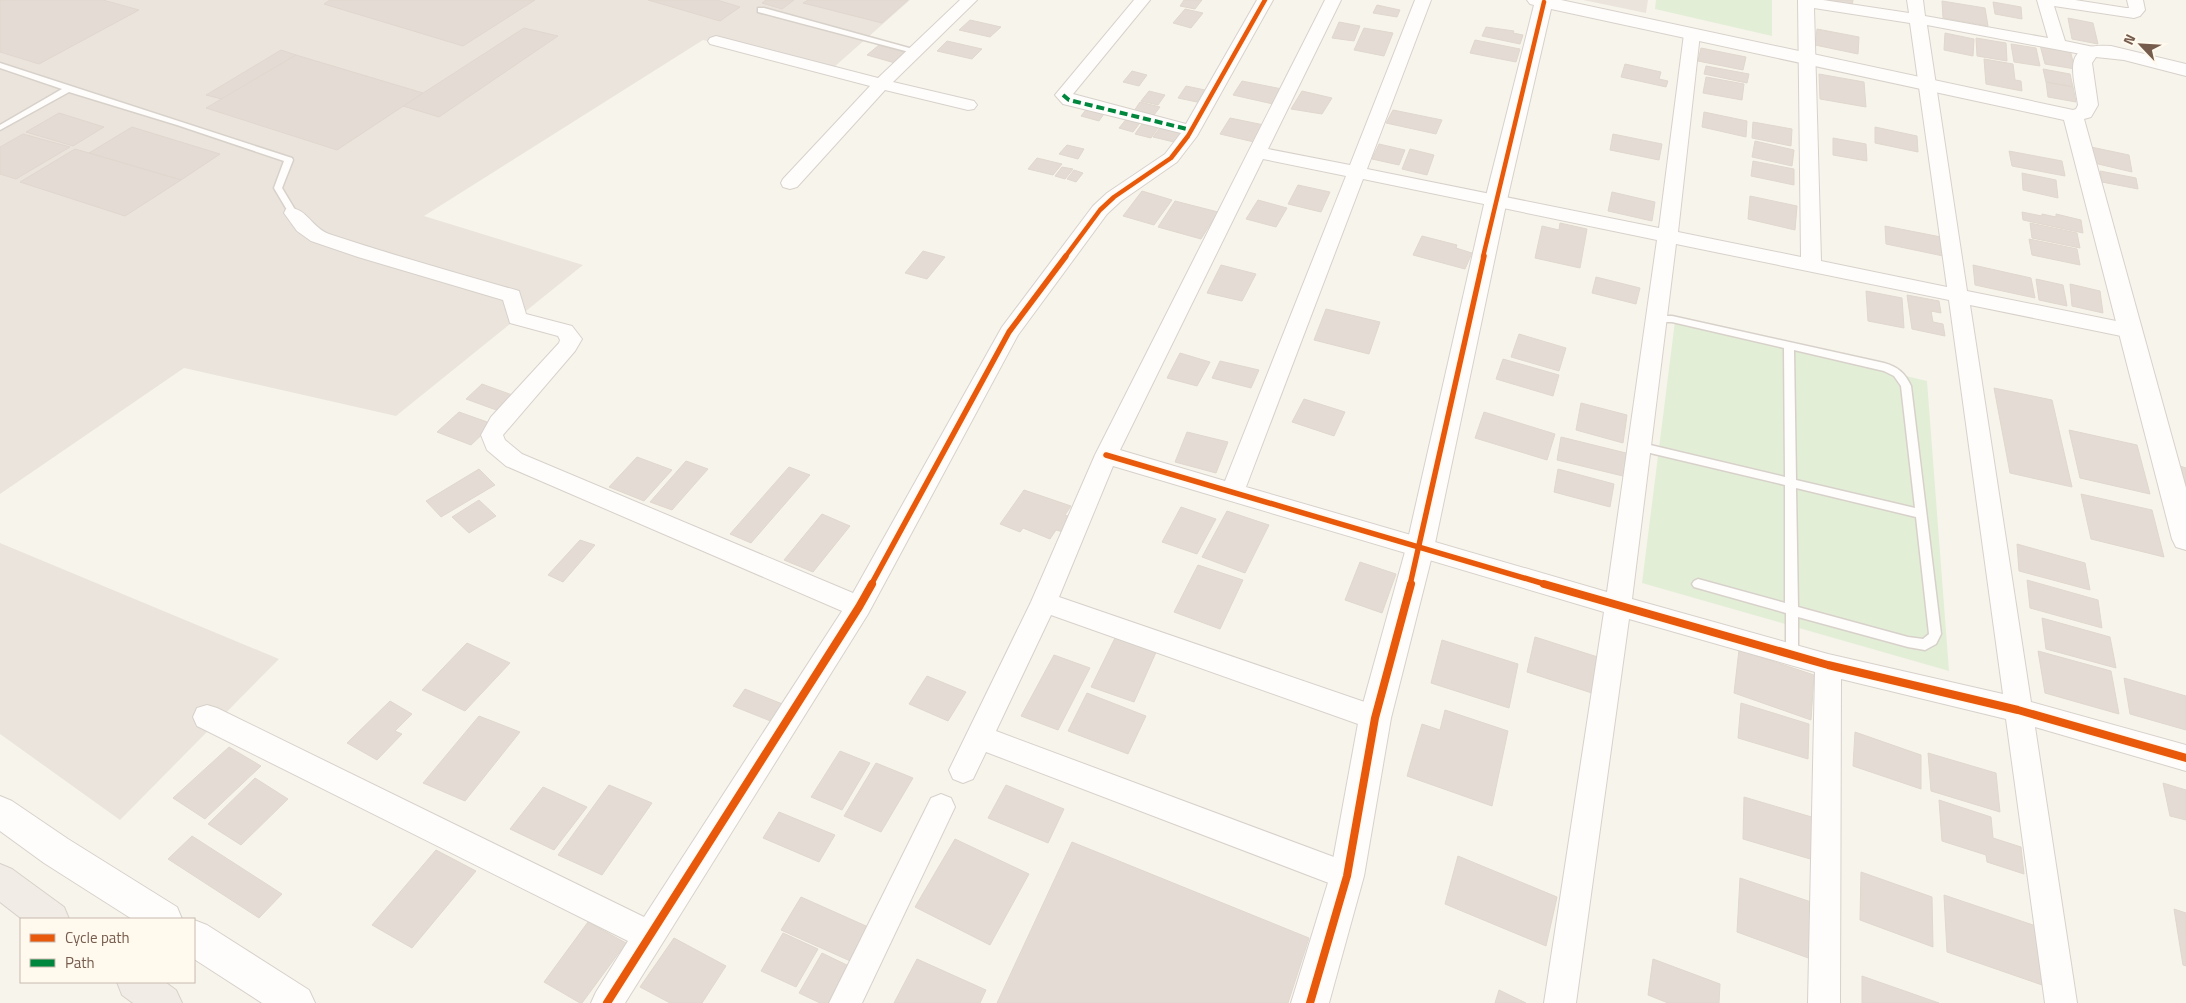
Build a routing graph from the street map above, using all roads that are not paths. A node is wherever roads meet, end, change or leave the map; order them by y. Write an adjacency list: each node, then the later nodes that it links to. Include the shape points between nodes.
1 (969, 0): 16 (street)
2 (1142, 0): 27 (street, via 1063,95 1069,100)
3 (1265, 0): 27 (street)
4 (1333, 0): 28 (street)
5 (1423, 0): 29 (street)
6 (1915, 0): 12 (street)
7 (2046, 0): 8 (street, via 2126,13 2137,10); 15 (street)
8 (2135, 0)
9 (1540, 1): 13 (street); 31 (street)
10 (1806, 1): 12 (street); 18 (street)
11 (761, 10): 16 (lane)
12 (1918, 18): 15 (street); 22 (street)
13 (1692, 34): 18 (street); 33 (street)
14 (716, 41): 21 (street)
15 (2057, 43): 17 (street)
16 (916, 51): 21 (street)
17 (2097, 52): 20 (street); 25 (street, via 2084,57 2082,64 2088,105 2084,112)
18 (1807, 58): 22 (street); 34 (street)
19 (0, 66): 23 (lane)
20 (2186, 70)
21 (881, 84): 24 (street); 30 (street)
22 (1928, 84): 25 (street); 35 (street)
23 (68, 89): 26 (lane); 32 (lane, via 180,122 289,160 278,188)
24 (968, 105)
25 (2073, 116): 36 (street)
26 (0, 128)
27 (1191, 130): 49 (street, via 1171,158 1100,210 1009,332)
28 (1257, 152): 29 (street); 39 (street)
29 (1357, 171): 31 (street); 41 (street)
30 (790, 183)
31 (1496, 200): 33 (street); 44 (street)
32 (293, 213): 49 (street, via 318,237 512,296 517,318 565,332 571,339 568,346 492,435 495,444 514,460)
33 (1669, 236): 34 (street); 48 (street)
34 (1811, 265): 35 (street)
35 (1958, 296): 36 (street); 53 (street)
36 (2131, 331): 43 (street)
37 (1789, 345): 38 (lane, via 1661,319); 40 (lane); 42 (lane, via 1896,370 1902,375)
38 (1646, 448): 40 (lane); 45 (lane)
39 (1106, 455): 41 (street); 47 (street)
40 (1790, 482): 42 (lane); 50 (lane)
41 (1232, 493): 44 (street)
42 (1922, 514): 50 (lane, via 1935,623 1932,640 1925,644 1908,642)
43 (2186, 538)
44 (1420, 548): 48 (street); 55 (street)
45 (1635, 554)
46 (1698, 584): 50 (lane)
47 (1044, 602): 55 (street); 56 (street)
48 (1619, 606): 51 (street); 73 (street)
49 (860, 607): 65 (street)
50 (1792, 610): 51 (lane)
51 (1792, 654): 52 (street)
52 (1828, 665): 53 (street); 74 (street)
53 (2018, 710): 57 (street); 75 (street)
54 (207, 718): 65 (street)
55 (1374, 718): 61 (street)
56 (978, 737): 58 (street); 61 (street)
57 (2186, 758)
58 (963, 770)
59 (941, 807): 71 (street)
60 (0, 812): 64 (street)
61 (1348, 876): 72 (street)
62 (0, 881): 63 (highway)
63 (50, 918)
64 (162, 918)
65 (650, 936): 70 (street)
66 (195, 939): 69 (street)
67 (136, 983): 68 (highway)
68 (163, 1003)
69 (296, 1003)
70 (607, 1003)
71 (845, 1003)
72 (1310, 1003)
73 (1560, 1003)
74 (1824, 1003)
75 (2061, 1003)

